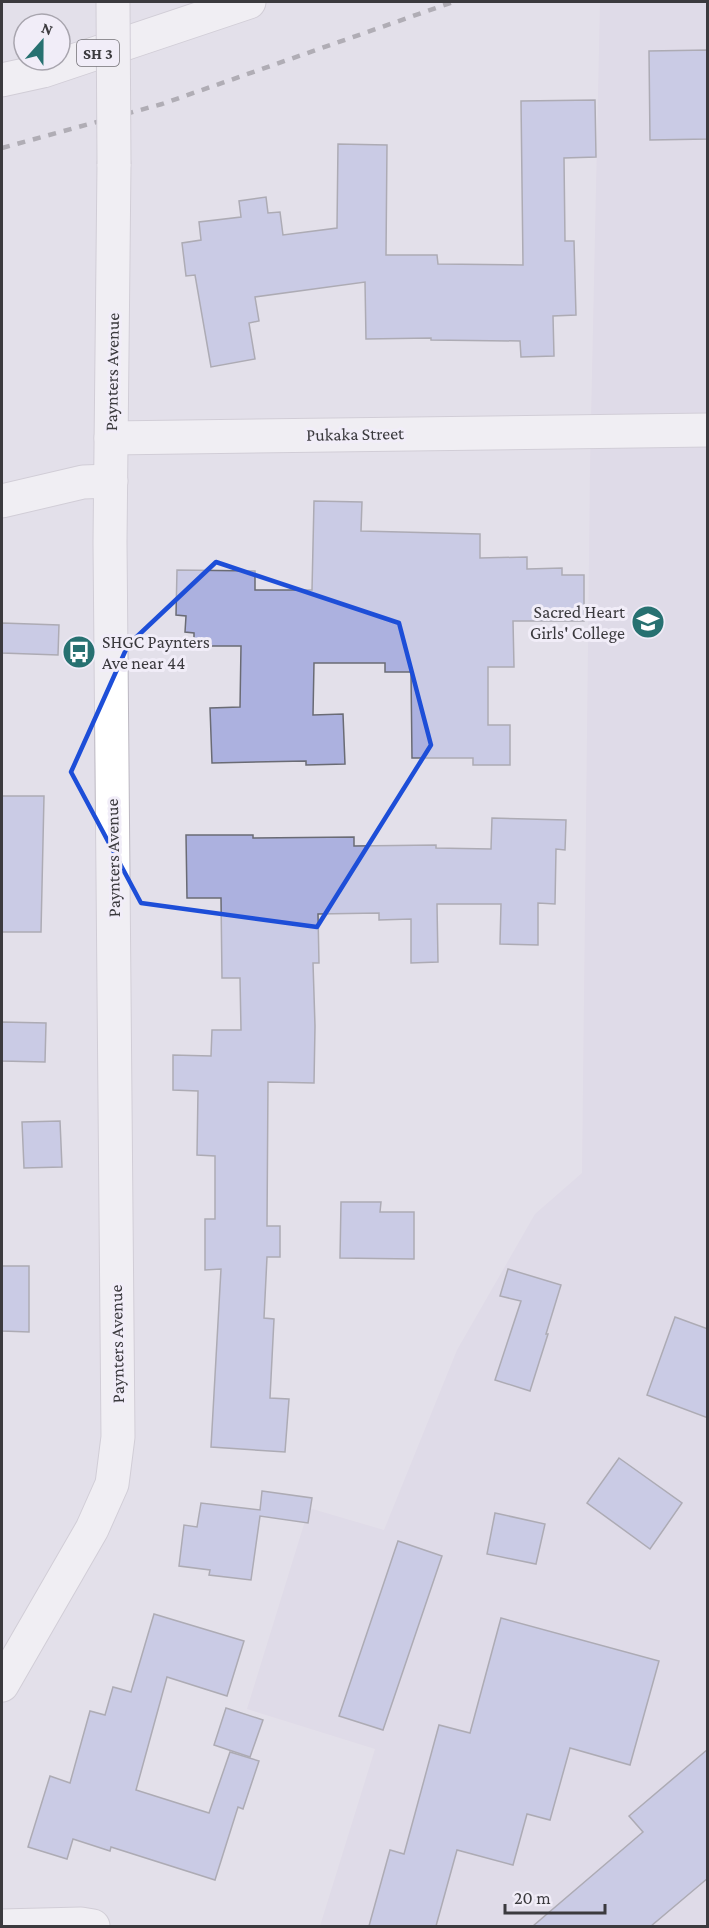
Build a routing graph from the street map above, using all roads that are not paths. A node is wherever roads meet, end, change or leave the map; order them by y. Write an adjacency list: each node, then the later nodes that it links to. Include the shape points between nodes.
1 (113, 2): 5 (main road, Paynters Avenue, bridge)
2 (249, 2): 3 (main road, SH 3, via 43,71)
3 (2, 80)
4 (708, 430): 5 (main road, Pukaka Street)
5 (111, 438): 6 (main road, Paynters Avenue)
6 (111, 481): 7 (main road, via 83,482); 8 (main road, Paynters Avenue, via 118,1437 112,1484 92,1528)
7 (2, 501)
8 (2, 1685)
9 (2, 1926): 10 (main road)
10 (93, 1926)

